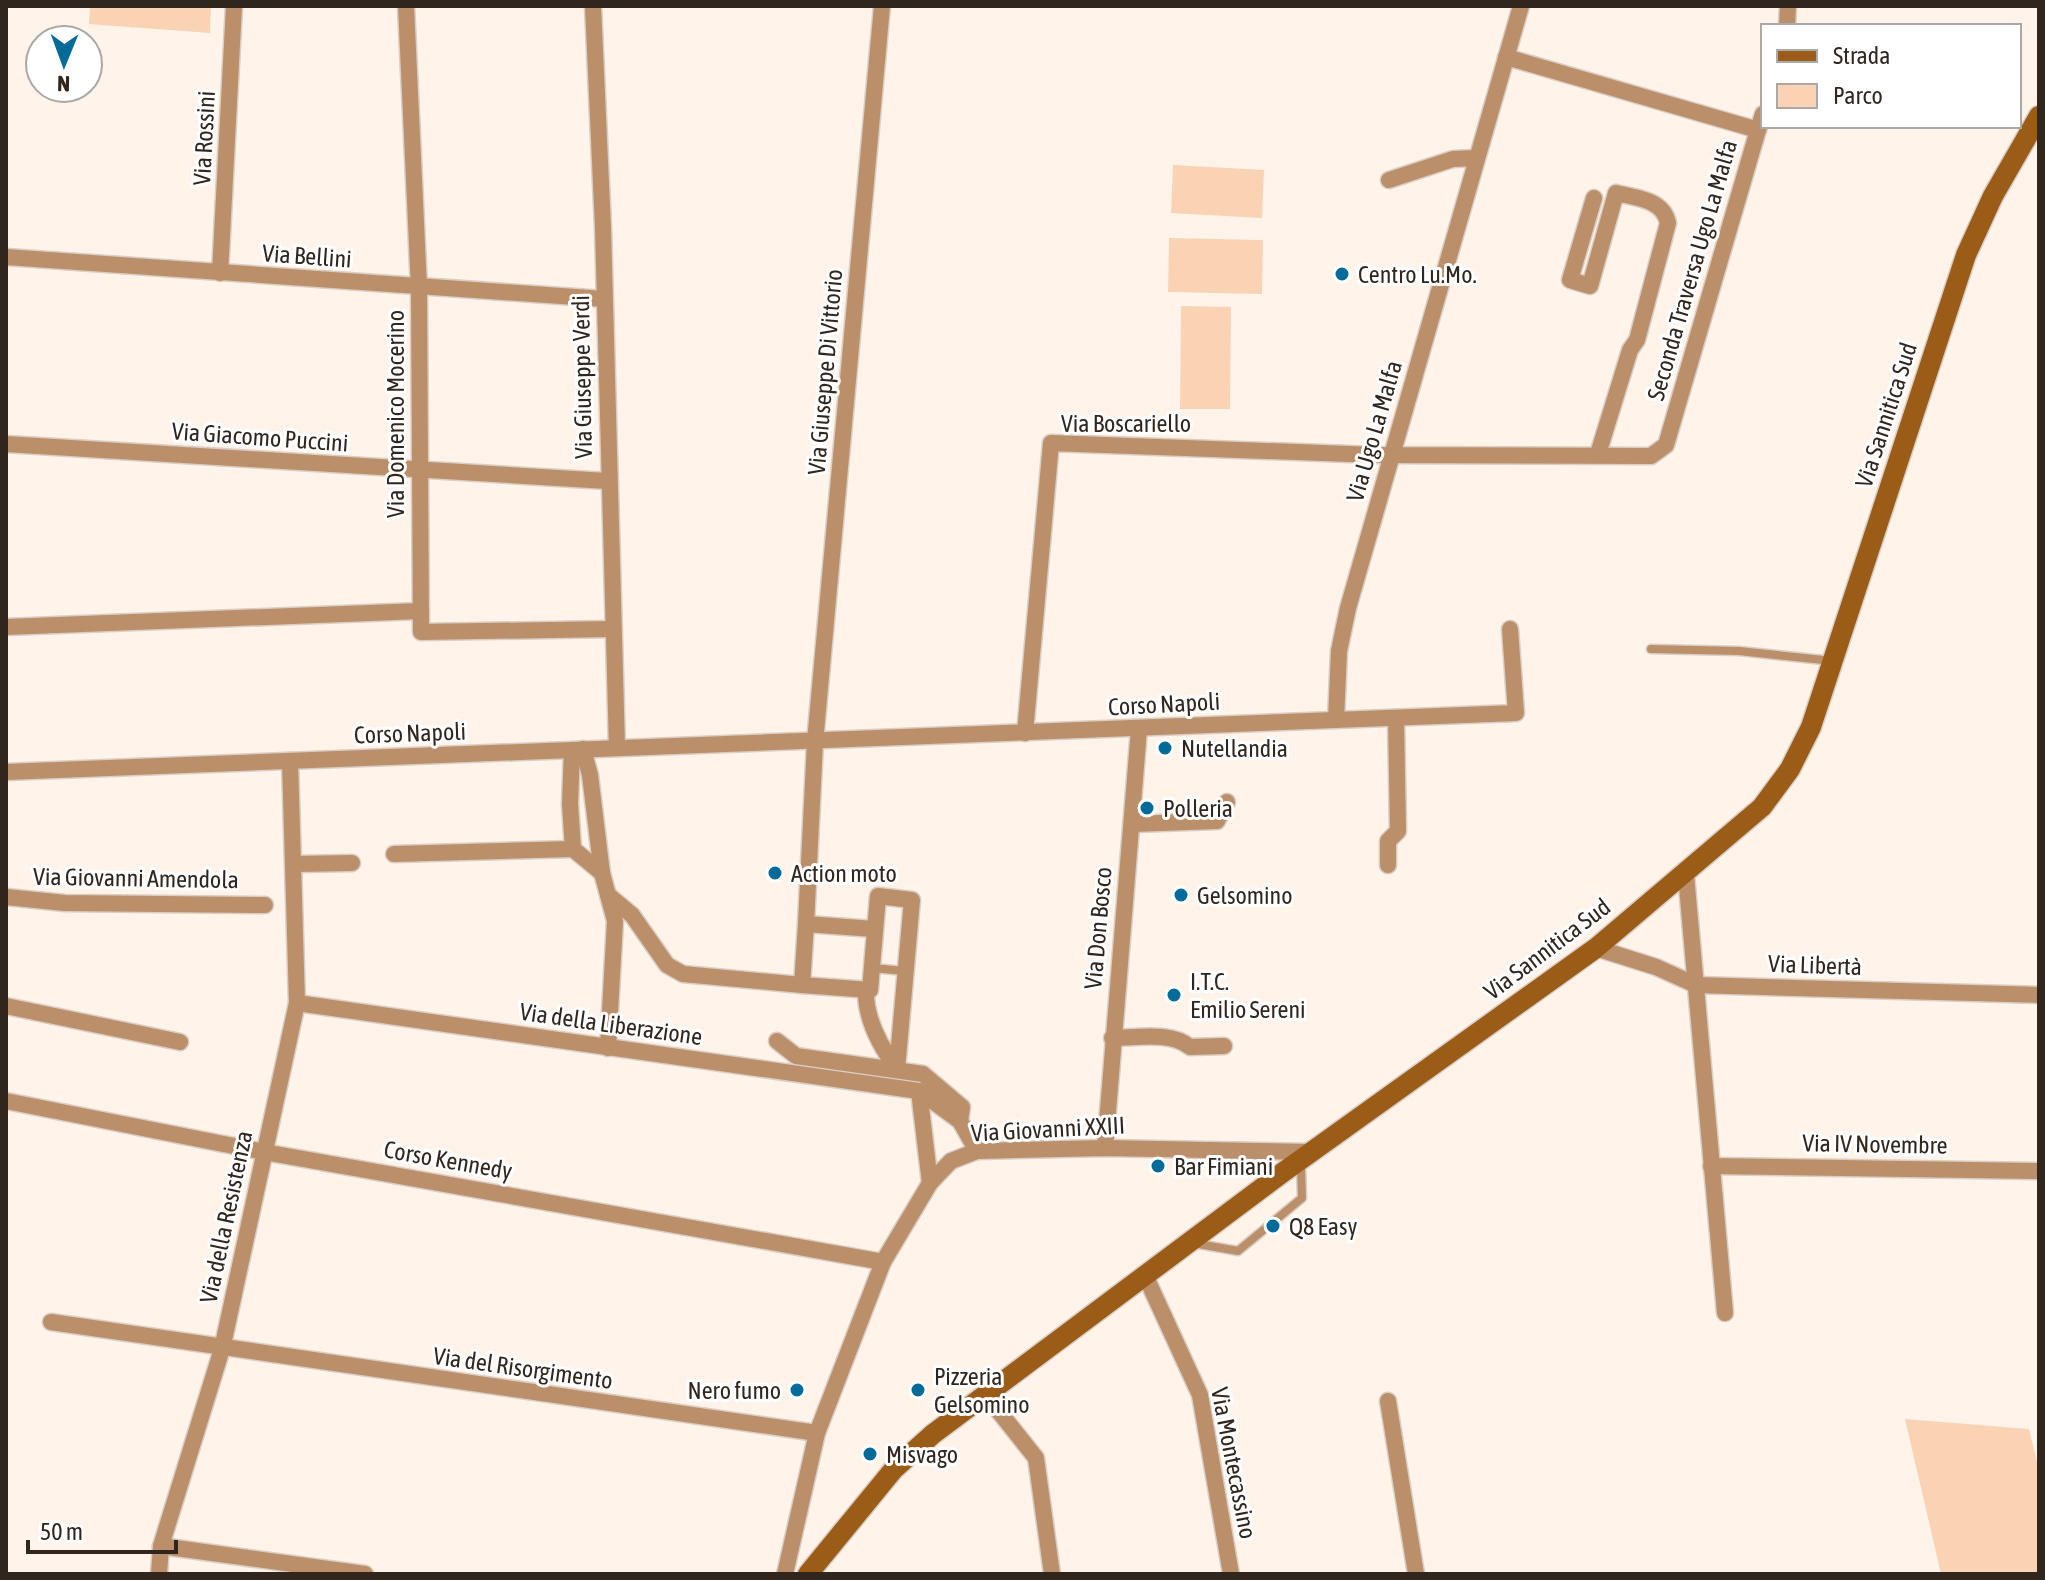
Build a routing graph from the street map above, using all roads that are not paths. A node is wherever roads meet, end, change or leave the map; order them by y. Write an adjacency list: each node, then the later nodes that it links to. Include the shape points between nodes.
1 (234, 6): 15 (street, Via Rossini)
2 (406, 6): 16 (street, Via Domenico Mocerino)
3 (593, 6): 17 (street, Via Giuseppe Verdi)
4 (882, 6): 33 (street, Via Giuseppe Di Vittorio)
5 (1521, 6): 6 (street, Via Ugo La Malfa)
6 (1506, 57): 8 (street, Seconda Traversa Ugo La Malfa); 11 (street, Via Ugo La Malfa)
7 (2039, 116): 10 (main road, Via Sannitica Sud)
8 (1760, 122): 20 (street, Seconda Traversa Ugo La Malfa, via 1666,445 1651,456)
9 (2039, 131): 10 (main road, Via Sannitica Sud)
10 (2023, 148): 28 (main road, Via Sannitica Sud, via 1966,255)
11 (1477, 158): 12 (street, via 1453,159); 19 (street, Via Ugo La Malfa)
12 (1389, 180)
13 (1594, 198): 20 (street, via 1570,280 1590,286 1616,193 1656,203 1668,223 1637,340)
14 (6, 257): 15 (street, Via Bellini)
15 (220, 273): 16 (street, Via Bellini)
16 (419, 288): 17 (street, Via Bellini); 21 (street, Via Domenico Mocerino)
17 (604, 299): 22 (street, Via Giuseppe Verdi)
18 (6, 444): 21 (street, Via Giacomo Puccini)
19 (1393, 454): 20 (street); 30 (street, Via Ugo La Malfa, via 1348,608 1339,651); 32 (street, Via Boscariello, via 1051,443)
20 (1598, 454)
21 (420, 471): 22 (street, Via Giacomo Puccini); 23 (street, Via Domenico Mocerino)
22 (607, 481): 25 (street, Via Giuseppe Verdi)
23 (420, 611): 24 (street); 25 (street, via 421,632)
24 (6, 627)
25 (611, 629): 34 (street, Via Giuseppe Verdi)
26 (1510, 629): 29 (street, Corso Napoli, via 1516,713)
27 (1651, 649): 28 (lane)
28 (1834, 661): 46 (main road, Via Sannitica Sud, via 1790,769 1762,807)
29 (1396, 718): 30 (street, Corso Napoli); 44 (street, via 1398,831 1388,841)
30 (1336, 720): 31 (street, Corso Napoli)
31 (1139, 729): 32 (street, Corso Napoli); 39 (street, Via Don Bosco)
32 (1025, 733): 33 (street, Corso Napoli)
33 (815, 742): 34 (street, Corso Napoli); 50 (street)
34 (617, 748): 35 (street, Corso Napoli)
35 (578, 750): 36 (street, Corso Napoli); 40 (street, via 570,804); 45 (street, via 590,775)
36 (290, 761): 37 (street, Corso Napoli); 43 (street, Via della Resistenza)
37 (6, 772)
38 (1227, 802): 39 (street, via 1217,821)
39 (1132, 824): 61 (street, Via Don Bosco)
40 (573, 849): 41 (street); 45 (street)
41 (394, 854)
42 (352, 863): 43 (street)
43 (295, 864): 59 (street, Via della Resistenza)
44 (1388, 865)
45 (602, 873): 47 (street)
46 (1686, 875): 52 (main road, Via Sannitica Sud); 56 (street)
47 (607, 894): 55 (street, via 632,915 667,965 683,974); 65 (street, via 615,921)
48 (6, 897): 49 (street, Via Giovanni Amendola, via 65,903)
49 (265, 905)
50 (806, 924): 51 (street); 55 (street)
51 (874, 929): 53 (street); 54 (street, via 878,896 912,900)
52 (1596, 948): 56 (street, Via Libertà); 73 (main road, Via Sannitica Sud)
53 (871, 968): 54 (lane); 57 (street)
54 (905, 971): 66 (street)
55 (802, 985): 57 (street)
56 (1696, 985): 58 (street, Via Libertà); 74 (street)
57 (866, 990): 66 (street, via 880,1047)
58 (2039, 995)
59 (297, 1003): 65 (street, Via della Liberazione); 72 (street, Via della Resistenza)
60 (6, 1006): 63 (street)
61 (1112, 1038): 64 (street); 70 (street, Via Don Bosco)
62 (777, 1041): 66 (street, Via della Liberazione, via 796,1056)
63 (180, 1042)
64 (1224, 1046)
65 (608, 1048): 67 (street, Via della Liberazione)
66 (897, 1069): 69 (street, Via della Liberazione, via 923,1074 962,1107)
67 (919, 1091): 69 (street, Via della Liberazione); 76 (street)
68 (6, 1101): 72 (street, Corso Kennedy)
69 (960, 1121): 71 (street, Via della Liberazione)
70 (1105, 1148): 71 (street, Via Giovanni XXIII); 73 (street, Via Giovanni XXIII)
71 (977, 1151): 76 (street, Via Giovanni XXIII, via 951,1161)
72 (264, 1152): 78 (street, Corso Kennedy); 82 (street, Via della Resistenza)
73 (1306, 1156): 77 (main road, Via Sannitica Sud); 77 (lane, via 1302,1198 1238,1251)
74 (1711, 1166): 75 (street, Via IV Novembre); 80 (street)
75 (2039, 1171)
76 (930, 1183): 78 (street, Via Giovanni XXIII)
77 (1192, 1243): 79 (main road, Via Sannitica Sud)
78 (883, 1262): 85 (street, Via Giovanni XXIII)
79 (1145, 1275): 83 (main road, Via Sannitica Sud); 92 (street, Via Montecassino, via 1200,1395)
80 (1725, 1313)
81 (51, 1322): 82 (street, Via del Risorgimento)
82 (222, 1349): 85 (street, Via del Risorgimento); 86 (street, Via della Resistenza)
83 (985, 1394): 90 (main road, Via Sannitica Sud, via 894,1469); 91 (street, via 1036,1458)
84 (1388, 1401): 93 (street)
85 (817, 1433): 89 (street, Via Giovanni XXIII)
86 (161, 1546): 87 (street, Via della Resistenza); 88 (street)
87 (159, 1574)
88 (365, 1574)
89 (785, 1574)
90 (808, 1574)
91 (1052, 1574)
92 (1231, 1574)
93 (1416, 1574)

